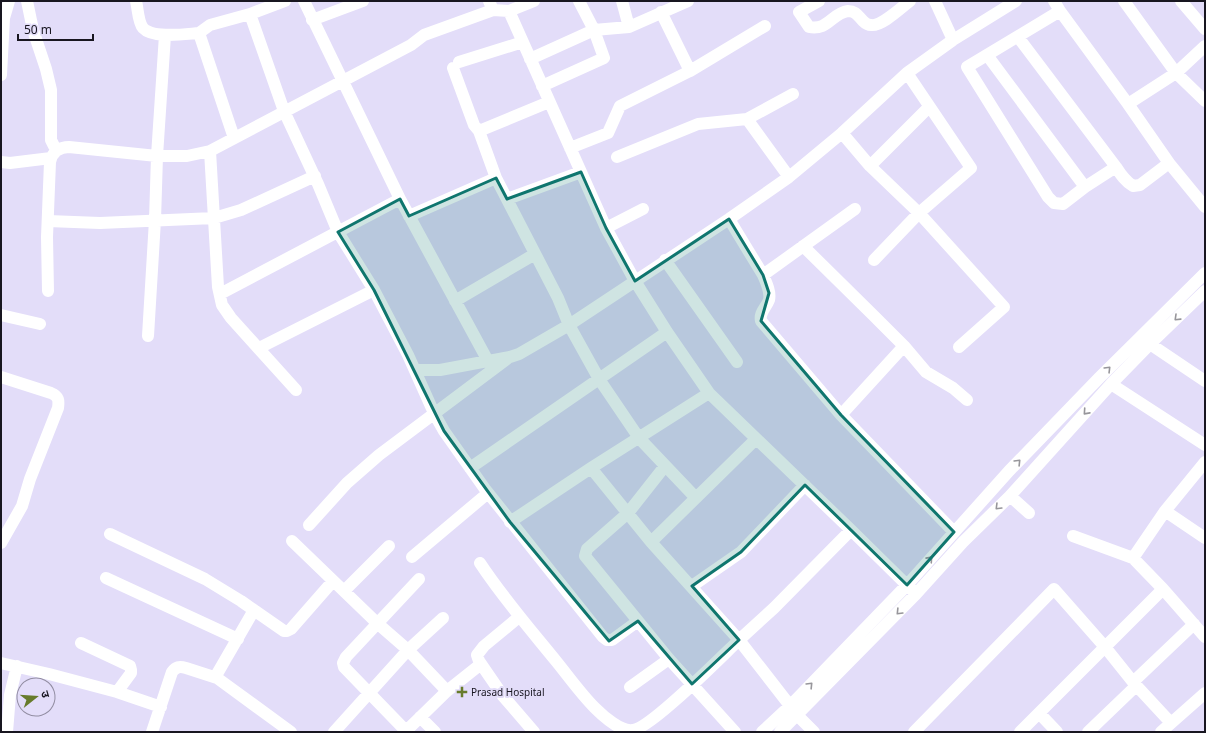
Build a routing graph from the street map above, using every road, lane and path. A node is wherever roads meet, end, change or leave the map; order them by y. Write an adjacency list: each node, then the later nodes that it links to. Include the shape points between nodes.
1 (9, 1): 39 (street, via 4,18)
2 (27, 1): 54 (street, via 51,90 51,140)
3 (136, 1): 29 (street, via 142,27)
4 (285, 1): 22 (street)
5 (304, 1): 23 (street)
6 (363, 1): 23 (street)
7 (534, 1): 19 (street)
8 (579, 1): 27 (street)
9 (622, 1): 25 (street)
10 (688, 1): 21 (street)
11 (819, 1): 12 (street, via 799,12 809,27 825,25 848,11 856,12 870,26 876,25)
12 (910, 1)
13 (935, 1): 31 (street)
14 (1016, 1): 31 (street)
15 (1054, 1): 20 (street)
16 (1124, 1): 38 (street)
17 (1181, 1): 26 (street)
18 (491, 6): 19 (street); 40 (street, via 424,35)
19 (509, 11): 32 (street)
20 (1060, 11): 30 (street); 45 (street)
21 (661, 12): 25 (street); 36 (street)
22 (250, 14): 28 (street, via 210,25); 47 (street)
23 (312, 20): 40 (street)
24 (765, 26): 36 (street)
25 (629, 27): 27 (street)
26 (1205, 29)
27 (594, 30): 35 (street); 41 (street, via 604,58)
28 (198, 33): 29 (street); 51 (street)
29 (165, 35): 55 (street)
30 (1018, 37): 34 (street); 60 (street)
31 (953, 40): 37 (street)
32 (523, 42): 35 (street); 49 (street, via 456,65 474,125)
33 (1205, 46): 38 (street)
34 (987, 55): 65 (street); 65 (street, via 967,67 1048,197 1054,204 1063,204)
35 (530, 59): 41 (street)
36 (690, 71): 52 (street, via 620,106 608,133)
37 (907, 73): 46 (street); 50 (street)
38 (1176, 73): 43 (street); 45 (street)
39 (1, 75)
40 (343, 82): 47 (street); 66 (street)
41 (542, 86): 44 (street)
42 (793, 94): 48 (street)
43 (1205, 101)
44 (550, 102): 49 (street); 52 (street)
45 (1128, 104): 58 (street)
46 (929, 107): 59 (street); 71 (street, via 972,168)
47 (284, 111): 51 (street); 62 (street)
48 (747, 120): 56 (street, via 698,124); 63 (street)
49 (479, 131): 64 (street)
50 (842, 133): 59 (street); 63 (street)
51 (234, 138): 53 (street)
52 (570, 148): 61 (street)
53 (210, 151): 55 (street, via 195,156); 73 (street)
54 (54, 154): 55 (street, via 64,147 69,147); 57 (street, via 10,163); 76 (street)
55 (157, 156): 75 (street)
56 (617, 157)
57 (1, 162)
58 (1169, 164): 60 (street, via 1140,185 1134,186); 68 (street)
59 (870, 166): 71 (street)
60 (1116, 167): 65 (street)
61 (581, 172): 67 (street); 77 (street)
62 (315, 176): 73 (street, via 241,210); 78 (street)
63 (789, 177): 74 (street)
64 (496, 178): 67 (street); 72 (street)
65 (1085, 187)
66 (400, 199): 72 (street); 78 (street)
67 (507, 199): 80 (street)
68 (1205, 207)
69 (643, 209): 77 (street)
70 (855, 209): 79 (street)
71 (919, 213): 82 (street); 98 (street, via 1004,307)
72 (409, 216): 90 (street)
73 (214, 218): 75 (street); 89 (street)
74 (729, 219): 81 (street); 84 (street)
75 (155, 220): 76 (street, via 100,223); 95 (street)
76 (48, 221): 87 (street)
77 (606, 228): 85 (street)
78 (338, 232): 86 (street); 89 (street)
79 (803, 246): 84 (street); 97 (street)
80 (534, 254): 90 (street); 93 (street, via 558,298)
81 (665, 260): 85 (street); 102 (street)
82 (874, 260)
83 (1205, 273): 130 (street, one-way to 83, via 1067,410)
84 (763, 275): 112 (street, via 770,293 760,317 761,321)
85 (635, 281): 93 (street); 94 (street)
86 (374, 290): 99 (street); 103 (street)
87 (48, 291)
88 (1205, 291): 96 (street, one-way to 96)
89 (220, 294): 99 (street, via 222,305 231,318)
90 (455, 301): 101 (street)
91 (1, 314): 92 (street)
92 (40, 324)
93 (569, 325): 100 (street); 105 (street)
94 (667, 332): 105 (street); 109 (street)
95 (148, 336)
96 (1150, 344): 106 (street); 107 (street)
97 (904, 346): 110 (street, via 926,372 953,388); 112 (street)
98 (959, 347)
99 (259, 348): 108 (street)
100 (510, 357): 101 (street); 111 (street)
101 (488, 361): 103 (street, via 440,370)
102 (738, 362)
103 (415, 370): 111 (street)
104 (1, 378): 136 (street, via 51,392 59,401 22,506)
105 (598, 379): 113 (street); 118 (street)
106 (1205, 382)
107 (1111, 384): 115 (street); 122 (street, one-way to 122)
108 (296, 390)
109 (708, 394): 113 (street); 114 (street)
110 (967, 400)
111 (434, 413): 118 (street); 128 (street, via 347,483)
112 (841, 415): 130 (street)
113 (639, 438): 117 (street); 119 (street)
114 (756, 439): 120 (street); 123 (street)
115 (1205, 445)
116 (1205, 462): 124 (street)
117 (665, 466): 123 (street); 125 (street)
118 (470, 468): 121 (street)
119 (592, 468): 125 (street); 127 (street)
120 (805, 485): 129 (street); 145 (street, via 741,552)
121 (488, 493): 127 (street); 138 (street)
122 (1010, 496): 126 (street); 148 (street, one-way to 148, via 963,542)
123 (696, 498): 135 (street)
124 (1165, 511): 133 (street); 139 (street)
125 (628, 513): 135 (street); 152 (street, via 587,549 585,556)
126 (1029, 513)
127 (510, 522): 152 (street, via 605,639 614,639)
128 (309, 525)
129 (851, 530): 144 (street); 157 (street)
130 (954, 532): 144 (street, one-way to 130)
131 (110, 534): 149 (street, via 205,579)
132 (1073, 536): 139 (street)
133 (1205, 536)
134 (292, 541): 143 (street)
135 (651, 542): 145 (street)
136 (1, 543)
137 (389, 546): 147 (street)
138 (412, 557)
139 (1133, 558): 146 (street)
140 (480, 563): 150 (street)
141 (106, 578): 156 (street)
142 (419, 579): 153 (street)
143 (333, 581): 147 (street); 149 (street, via 287,631 282,631)
144 (907, 585): 148 (street); 174 (street, one-way to 144)
145 (692, 586): 157 (street)
146 (1163, 589): 154 (street); 159 (street)
147 (344, 591): 153 (street)
148 (916, 594): 177 (street, one-way to 177)
149 (254, 610): 156 (street)
150 (520, 617): 163 (street, via 479,651 477,655); 166 (street, via 594,706 623,728 633,730 646,725)
151 (443, 618): 160 (street)
152 (638, 621): 161 (street)
153 (377, 623): 160 (street); 172 (street, via 343,663)
154 (1194, 624): 155 (street); 167 (street)
155 (1205, 638)
156 (238, 639): 165 (street)
157 (739, 640): 166 (street); 174 (street)
158 (81, 643): 170 (street, via 130,666 131,673)
159 (1105, 647): 167 (street); 176 (street); 180 (street, via 1054,590)
160 (408, 650): 169 (street); 172 (street)
161 (669, 659): 166 (street); 168 (street)
162 (1, 663): 164 (street)
163 (481, 664): 169 (street); 187 (street, via 502,696)
164 (17, 666): 170 (street); 173 (street)
165 (217, 678): 175 (street, via 177,667 172,672); 184 (street)
166 (692, 684): 188 (street)
167 (1134, 684): 179 (street); 194 (street)
168 (630, 687)
169 (448, 691): 178 (street)
170 (118, 692): 175 (street)
171 (1205, 693): 179 (street)
172 (369, 694): 181 (street); 185 (street)
173 (5, 706): 182 (street)
174 (790, 706): 177 (street); 189 (street)
175 (161, 707): 183 (street)
176 (1039, 713): 192 (street); 193 (street)
177 (798, 716): 190 (street); 191 (street)
178 (420, 717): 181 (street); 186 (street)
179 (1171, 723): 195 (street)
180 (918, 730)
181 (406, 731)
182 (7, 732)
183 (152, 732)
184 (291, 732)
185 (334, 732)
186 (435, 732)
187 (534, 732)
188 (735, 732)
189 (762, 732)
190 (780, 732)
191 (814, 732)
192 (1020, 732)
193 (1057, 732)
194 (1088, 732)
195 (1161, 732)

